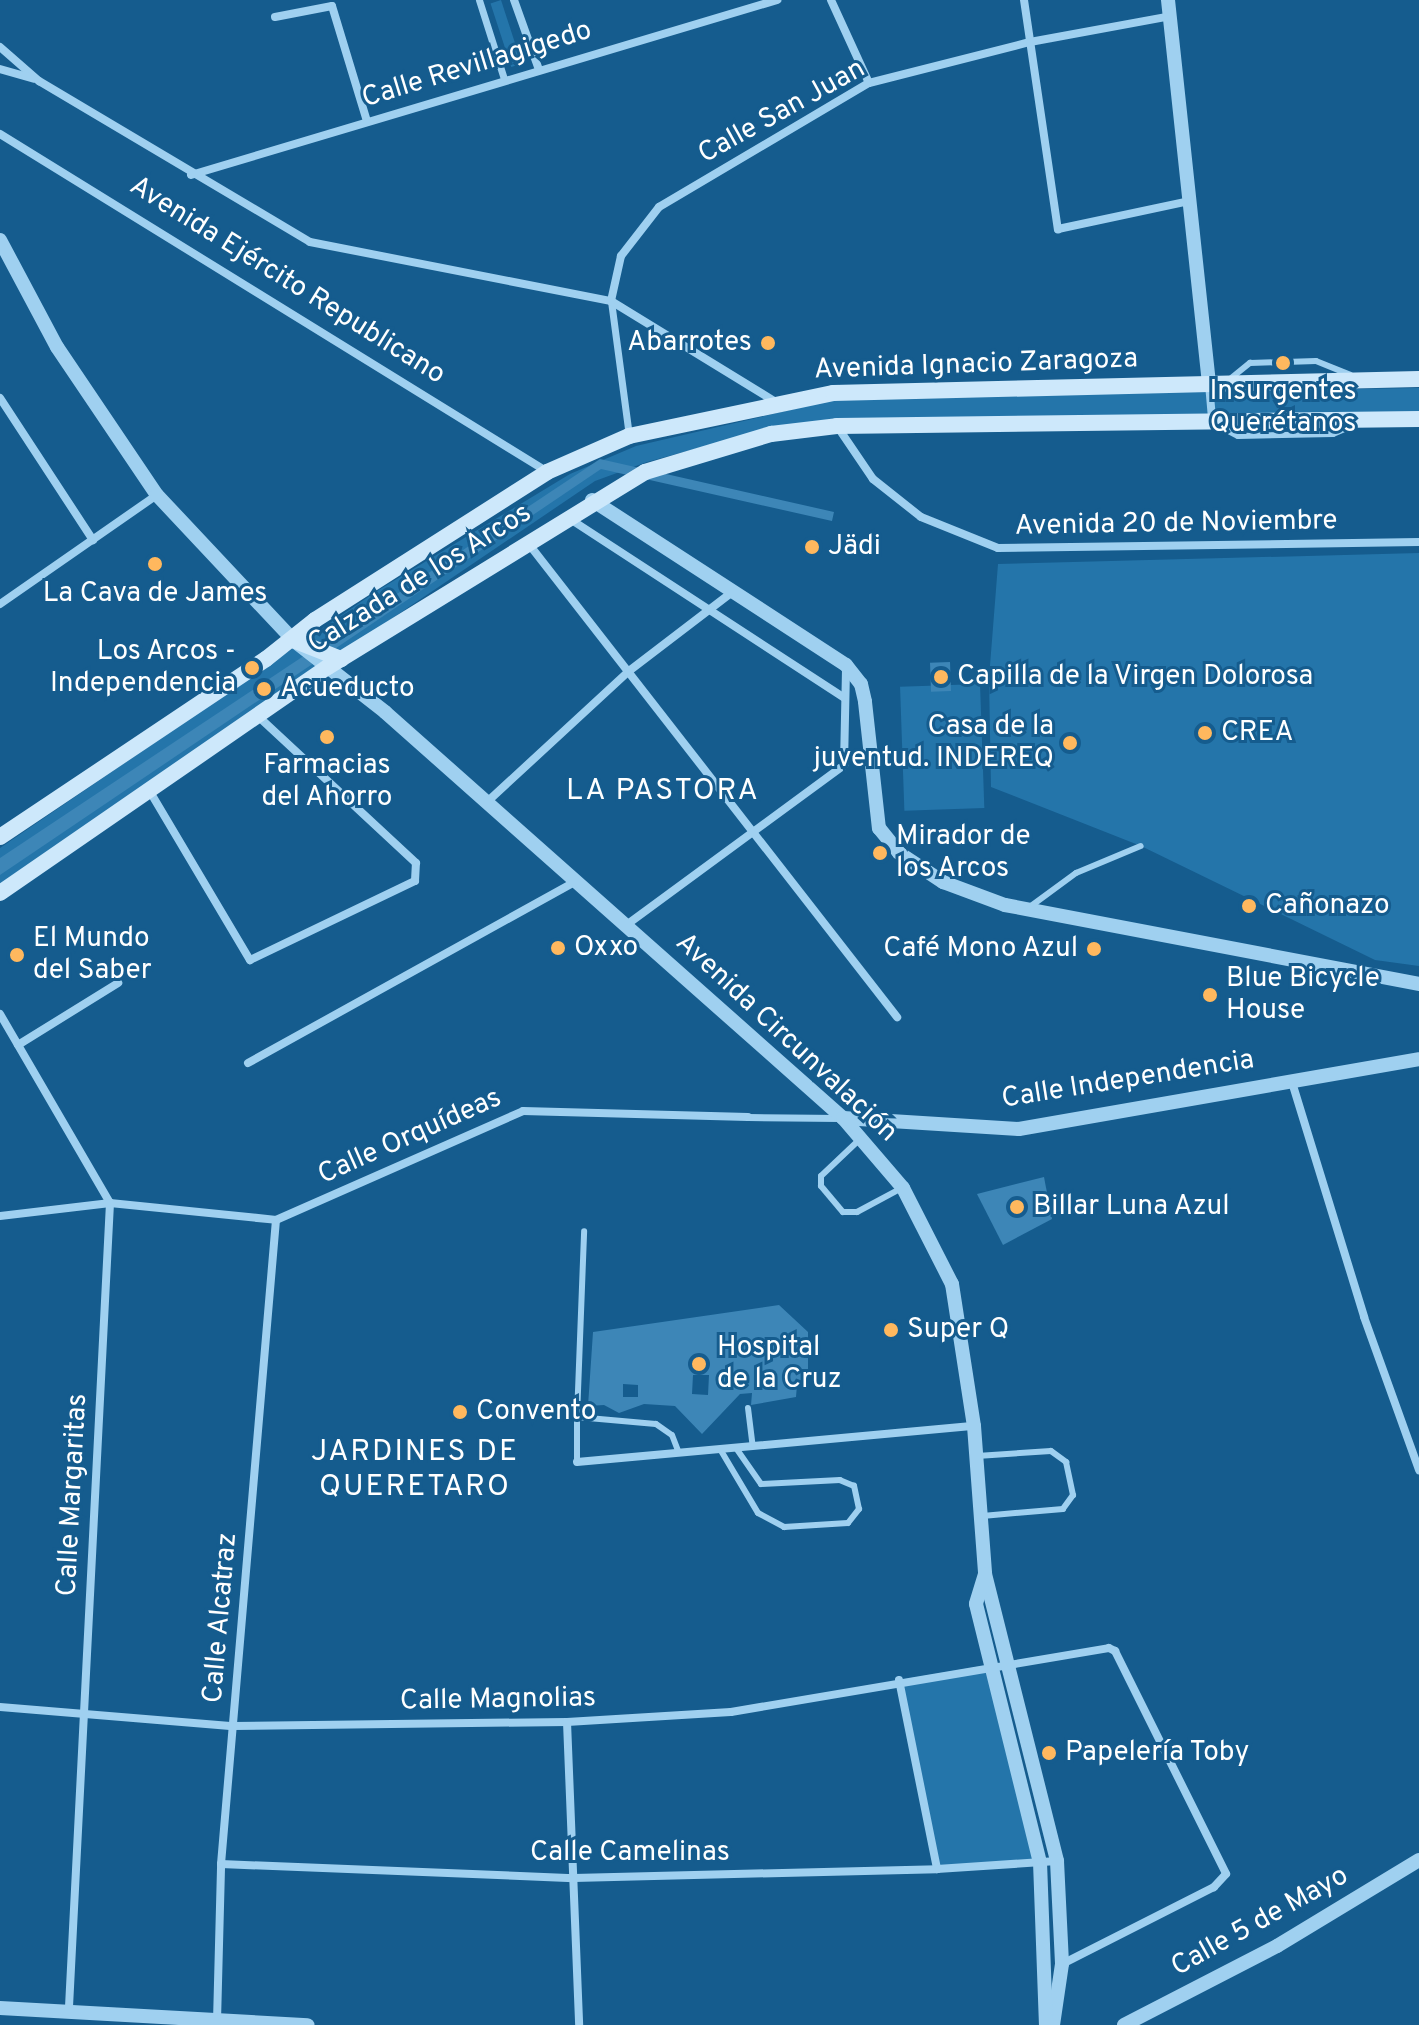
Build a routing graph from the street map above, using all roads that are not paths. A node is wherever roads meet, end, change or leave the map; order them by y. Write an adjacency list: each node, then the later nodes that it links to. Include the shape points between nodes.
1 (479, 0): 13 (street)
2 (514, 0): 12 (street)
3 (777, 0): 12 (street, Calle Revillagigedo)
4 (831, 0): 15 (street)
5 (1024, 0): 9 (street)
6 (1168, 0): 7 (street)
7 (1171, 16): 9 (street, Calle San Juan); 19 (street)
8 (275, 17): 16 (street, via 332,6)
9 (1030, 42): 15 (street, Calle San Juan); 19 (street, via 1058,229)
10 (0, 47): 14 (street)
11 (0, 69): 14 (street)
12 (539, 70): 13 (street, Calle Revillagigedo)
13 (504, 79): 16 (street, Calle Revillagigedo)
14 (39, 81): 18 (street)
15 (869, 83): 21 (street, Calle San Juan, via 659,207 621,256)
16 (367, 121): 18 (street, Calle Revillagigedo)
17 (0, 134): 30 (street, Avenida Ejército Republicano)
18 (191, 175): 21 (street, via 310,242)
19 (1190, 201): 23 (street)
20 (0, 240): 31 (street, via 57,347)
21 (611, 301): 25 (street); 29 (street, Calle San Juan)
22 (1419, 379): 23 (main road, Avenida Ignacio Zaragoza)
23 (1217, 383): 25 (main road, Avenida Ignacio Zaragoza, via 833,393); 27 (street)
24 (0, 398): 34 (street)
25 (776, 402): 29 (main road, Avenida Ignacio Zaragoza)
26 (1419, 419): 27 (main road, Avenida Ignacio Zaragoza)
27 (1212, 423): 28 (main road, Avenida Ignacio Zaragoza)
28 (837, 426): 32 (main road, Avenida Ignacio Zaragoza, via 771,434 671,464); 35 (street, Avenida 20 de Noviembre, via 873,479 921,517 998,548)
29 (629, 436): 30 (main road, Avenida Ignacio Zaragoza)
30 (547, 472): 40 (main road, Calzada de los Arcos, via 323,615)
31 (157, 495): 34 (street); 40 (street)
32 (592, 500): 33 (main road, Calzada de los Arcos); 37 (street)
33 (566, 517): 36 (main road, Calzada de los Arcos); 39 (street)
34 (93, 540): 38 (street)
35 (1419, 542)
36 (528, 543): 41 (main road, Calzada de los Arcos); 43 (street)
37 (736, 590): 39 (street); 42 (street)
38 (0, 604)
39 (710, 609): 43 (street); 44 (street)
40 (293, 640): 41 (main road); 49 (main road, Calzada de los Arcos)
41 (335, 663): 45 (main road, Calzada de los Arcos); 47 (street, Avenida Circunvalación)
42 (846, 665): 44 (street); 53 (street, via 861,684 876,817 884,836 943,882 988,901)
43 (629, 671): 47 (street); 48 (street)
44 (845, 698): 48 (street, via 844,765)
45 (258, 716): 46 (main road, Calzada de los Arcos); 46 (street, via 416,863 415,881 250,960)
46 (149, 790): 52 (main road, Calzada de los Arcos)
47 (487, 802): 51 (street, Avenida Circunvalación)
48 (751, 829): 54 (street); 58 (street)
49 (0, 837)
50 (1141, 846): 53 (lane, via 1076,873)
51 (577, 881): 54 (street, Avenida Circunvalación); 61 (street)
52 (0, 893)
53 (1028, 909): 56 (street)
54 (625, 926): 64 (street, Avenida Circunvalación)
55 (118, 983): 59 (street)
56 (1419, 984)
57 (0, 1014): 59 (street)
58 (897, 1017)
59 (18, 1045): 67 (street)
60 (1419, 1059): 62 (street, Calle Independencia)
61 (248, 1063)
62 (1291, 1079): 64 (street, Calle Independencia, via 1019,1129); 80 (street, via 1364,1317)
63 (748, 1117): 64 (street, Calle Orquídeas); 69 (street, Calle Orquídeas, via 523,1111)
64 (843, 1118): 65 (street, Avenida Circunvalación)
65 (862, 1138): 66 (street, Avenida Circunvalación); 66 (lane, via 821,1176 821,1186 843,1212 857,1212)
66 (903, 1188): 73 (street, Avenida Circunvalación, via 952,1284)
67 (110, 1203): 68 (street, Calle Orquídeas); 69 (street, Calle Orquídeas); 85 (street, Calle Margaritas)
68 (0, 1216)
69 (276, 1220): 87 (street, Calle Alcatraz)
70 (584, 1231): 72 (lane)
71 (748, 1408): 74 (lane)
72 (577, 1417): 77 (lane, via 656,1424 672,1435); 79 (lane)
73 (974, 1426): 74 (street); 78 (street, Avenida Circunvalación)
74 (753, 1446): 75 (street)
75 (736, 1448): 76 (street); 76 (lane, via 761,1484 840,1480 854,1486 859,1509 848,1523 784,1527 758,1513)
76 (720, 1449): 77 (street)
77 (679, 1453): 79 (street)
78 (976, 1457): 81 (street, Avenida Circunvalación); 81 (lane, via 1051,1451 1066,1462 1073,1495 1063,1509)
79 (577, 1462)
80 (1419, 1470)
81 (982, 1516): 82 (street, Avenida Circunvalación)
82 (999, 1663): 83 (street, Calle Magnolias); 89 (street, Avenida Circunvalación); 90 (street, Avenida Circunvalación); 94 (street, Calle Magnolias, via 1101,1646 1115,1651 1226,1874 1214,1887)
83 (899, 1680): 86 (street, Calle Magnolias, via 731,1712); 92 (street)
84 (0, 1707): 85 (street, Calle Magnolias)
85 (83, 1715): 87 (street, Calle Magnolias); 96 (street, Calle Margaritas)
86 (567, 1722): 87 (street, Calle Magnolias); 93 (street)
87 (233, 1726): 91 (street, Calle Alcatraz)
88 (1419, 1860): 102 (street, Calle 5 de Mayo, via 1277,1946)
89 (1057, 1861): 90 (street, Calle Camelinas); 94 (street, Avenida Circunvalación)
90 (1040, 1862): 92 (street, Calle Camelinas); 100 (street, Avenida Circunvalación)
91 (221, 1864): 93 (street, Calle Camelinas); 97 (street, Calle Alcatraz)
92 (937, 1869): 93 (street, Calle Camelinas)
93 (574, 1878): 99 (street)
94 (1062, 1964): 101 (street, Avenida Circunvalación)
95 (0, 2008): 96 (street)
96 (69, 2008): 97 (street)
97 (217, 2022): 98 (street)
98 (308, 2025)
99 (579, 2025)
100 (1046, 2025)
101 (1053, 2025)
102 (1124, 2025)

